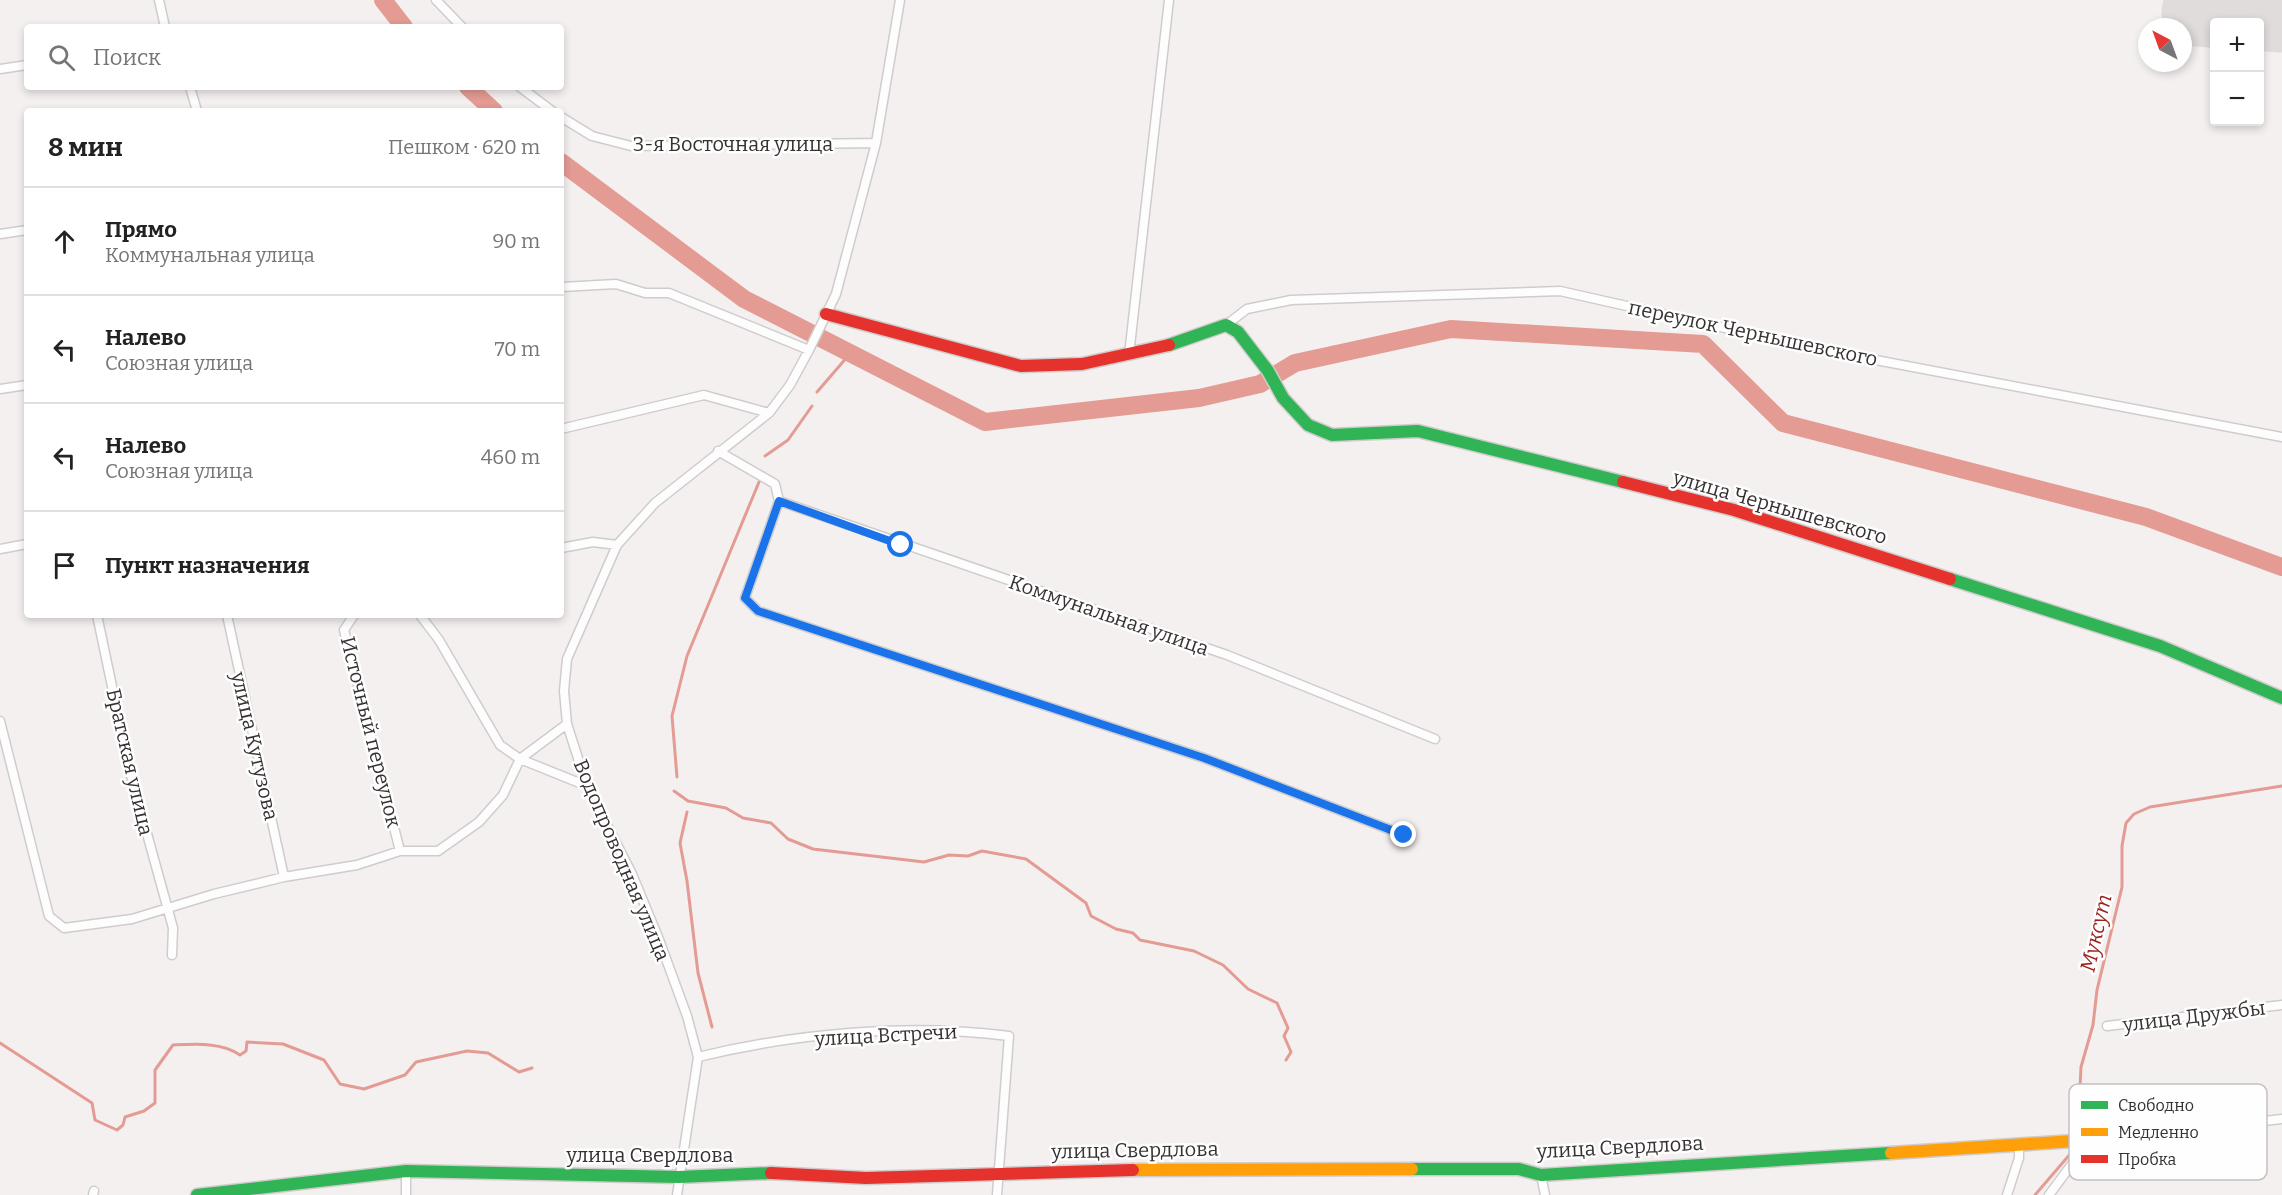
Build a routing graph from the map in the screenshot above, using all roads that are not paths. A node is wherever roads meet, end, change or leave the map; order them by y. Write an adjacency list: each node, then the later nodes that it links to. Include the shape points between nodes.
1 (159, 0): 5 (street)
2 (439, 0): 6 (street)
3 (900, 0): 14 (street, Водопроводная улица)
4 (1168, 0): 21 (street)
5 (164, 24)
6 (459, 24)
7 (24, 65): 8 (street)
8 (0, 69)
9 (191, 90): 11 (street)
10 (524, 90): 12 (street)
11 (196, 108)
12 (548, 108)
13 (564, 119): 14 (street, 3-я Восточная улица, via 592,136 631,146)
14 (876, 143): 18 (street, Водопроводная улица, via 836,294)
15 (24, 230): 16 (street)
16 (0, 234)
17 (564, 287): 20 (street, via 616,284 645,293 669,293)
18 (826, 314): 20 (street, Водопроводная улица); 21 (street, via 1022,366 1082,364)
19 (1226, 325): 21 (street); 26 (street, переулок Чернышевского, via 1247,309 1291,300 1560,291 1823,350); 37 (street, улица Чернышевского, via 1238,332 1283,398 1308,425 1332,435 1418,431 1734,510 2160,646)
20 (808, 350): 24 (street, Водопроводная улица, via 790,385)
21 (1129, 355)
22 (24, 385): 23 (street)
23 (0, 389)
24 (769, 413): 25 (street, via 704,395); 27 (street, Водопроводная улица)
25 (564, 428)
26 (2282, 437)
27 (718, 451): 28 (street, via 775,484); 30 (street, Водопроводная улица, via 655,503)
28 (779, 501): 40 (street, Коммунальная улица, via 1227,655); 43 (street, via 745,598 758,611 1204,758)
29 (24, 545): 32 (street)
30 (617, 545): 31 (street, via 593,542); 39 (street, Водопроводная улица, via 567,659)
31 (564, 547)
32 (0, 549)
33 (98, 618): 46 (street, Братская улица, via 130,772)
34 (228, 618): 45 (street, улица Кутузова)
35 (352, 618): 44 (street, Источный переулок, via 344,630)
36 (422, 618): 41 (street, via 500,745)
37 (2282, 698)
38 (0, 721): 46 (street, via 48,916 64,928 132,919)
39 (567, 724): 41 (street); 42 (street, Водопроводная улица)
40 (1435, 739)
41 (520, 759): 42 (street); 44 (street, via 503,795 461,836 438,851)
42 (587, 786): 50 (street, Водопроводная улица, via 632,874 658,937)
43 (1404, 835)
44 (400, 851): 45 (street, via 357,865)
45 (284, 877): 46 (street)
46 (167, 907): 47 (street, Братская улица, via 173,928)
47 (172, 956)
48 (2282, 1005): 49 (street, улица Дружбы)
49 (2107, 1026)
50 (698, 1057): 57 (street, улица Встречи, via 757,1043 899,1030 960,1029 1009,1036); 59 (street, Водопроводная улица)
51 (2282, 1119): 52 (street)
52 (2267, 1121)
53 (2069, 1141): 54 (street, улица Свердлова)
54 (2019, 1144): 58 (street, улица Свердлова); 65 (street, via 2019,1158)
55 (2069, 1168): 66 (street)
56 (406, 1171): 59 (street, улица Свердлова); 60 (street, улица Свердлова); 61 (street)
57 (997, 1174): 58 (street, улица Свердлова, via 1232,1168 1519,1169); 59 (street, улица Свердлова, via 866,1178 779,1173); 63 (street)
58 (1541, 1175): 64 (street)
59 (679, 1176): 62 (street, Водопроводная улица)
60 (197, 1195)
61 (406, 1195)
62 (677, 1195)
63 (997, 1195)
64 (1545, 1195)
65 (2007, 1195)
66 (2049, 1195)

